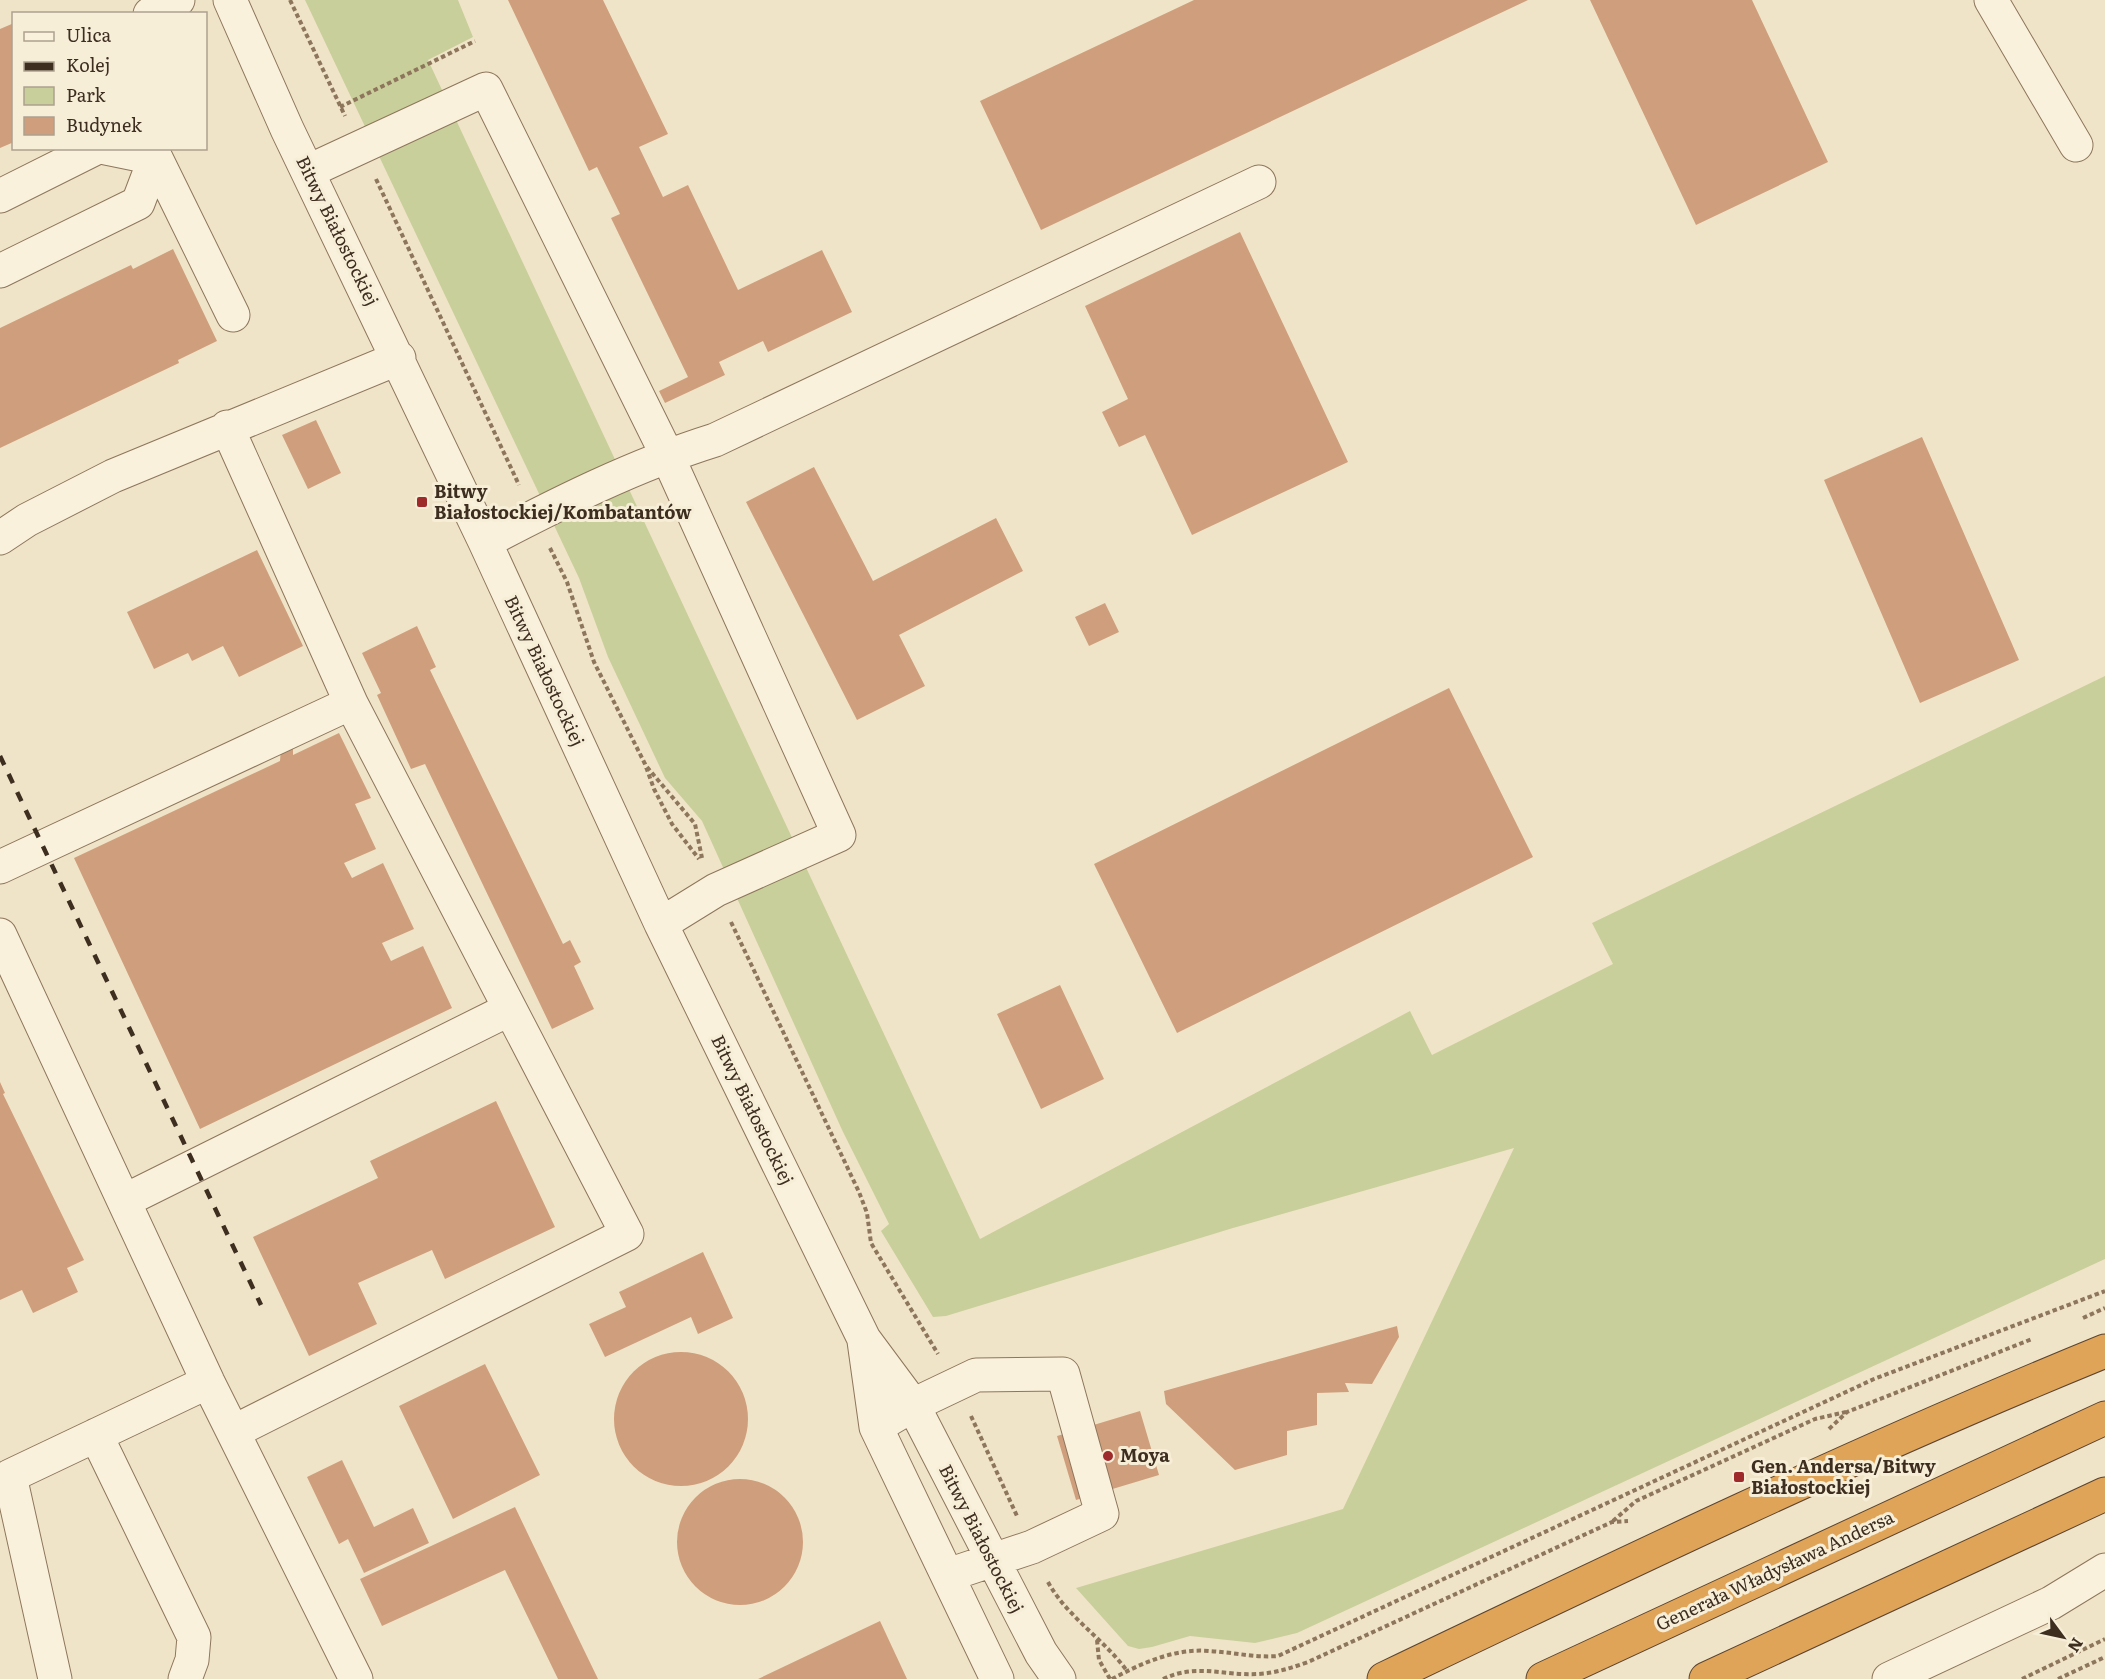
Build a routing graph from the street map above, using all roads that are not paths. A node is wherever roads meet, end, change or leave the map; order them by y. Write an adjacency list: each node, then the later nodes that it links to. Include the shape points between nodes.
1 (178, 0): 4 (street)
2 (230, 0): 9 (street, Bitwy Białostockiej)
3 (1991, 0): 5 (street)
4 (154, 12)
5 (2076, 145)
6 (92, 150): 11 (street)
7 (125, 150): 8 (street)
8 (153, 153): 12 (street, via 138,203); 13 (street)
9 (309, 171): 14 (street, Bitwy Białostockiej); 16 (street, via 486,89)
10 (1259, 182): 16 (street, via 715,440)
11 (0, 196)
12 (0, 271)
13 (233, 315)
14 (399, 358): 15 (street); 18 (street, Bitwy Białostockiej)
15 (227, 427): 17 (street, via 113,476); 19 (street)
16 (667, 455): 18 (street); 21 (street, via 839,835 710,877)
17 (0, 538)
18 (485, 542): 21 (street, Bitwy Białostockiej)
19 (351, 703): 20 (street); 23 (street)
20 (0, 867)
21 (661, 924): 25 (street, Bitwy Białostockiej)
22 (0, 935): 24 (street)
23 (510, 1010): 24 (street); 31 (street, via 627,1234)
24 (124, 1201): 27 (street)
25 (864, 1339): 28 (street, Bitwy Białostockiej); 30 (street, Bitwy Białostockiej)
26 (2105, 1351): 44 (highway, via 1879,1447)
27 (208, 1382): 31 (street); 32 (street)
28 (913, 1405): 30 (street); 35 (street, Bitwy Białostockiej); 35 (street, via 976,1375 1063,1374 1102,1514)
29 (2105, 1418): 45 (highway, Generała Władysława Andersa)
30 (876, 1428): 37 (street, Bitwy Białostockiej)
31 (233, 1432): 42 (street)
32 (96, 1435): 33 (street); 41 (street, via 194,1636)
33 (5, 1478): 40 (street)
34 (2105, 1494): 46 (highway)
35 (992, 1562): 37 (street); 38 (street, Bitwy Białostockiej)
36 (2105, 1570): 47 (street, via 2050,1603)
37 (948, 1575): 39 (street, Bitwy Białostockiej)
38 (1041, 1653): 39 (street); 43 (street, Bitwy Białostockiej)
39 (993, 1678)
40 (56, 1679)
41 (185, 1679)
42 (356, 1679)
43 (1059, 1679)
44 (1384, 1679)
45 (1543, 1679)
46 (1706, 1679)
47 (1889, 1679)

